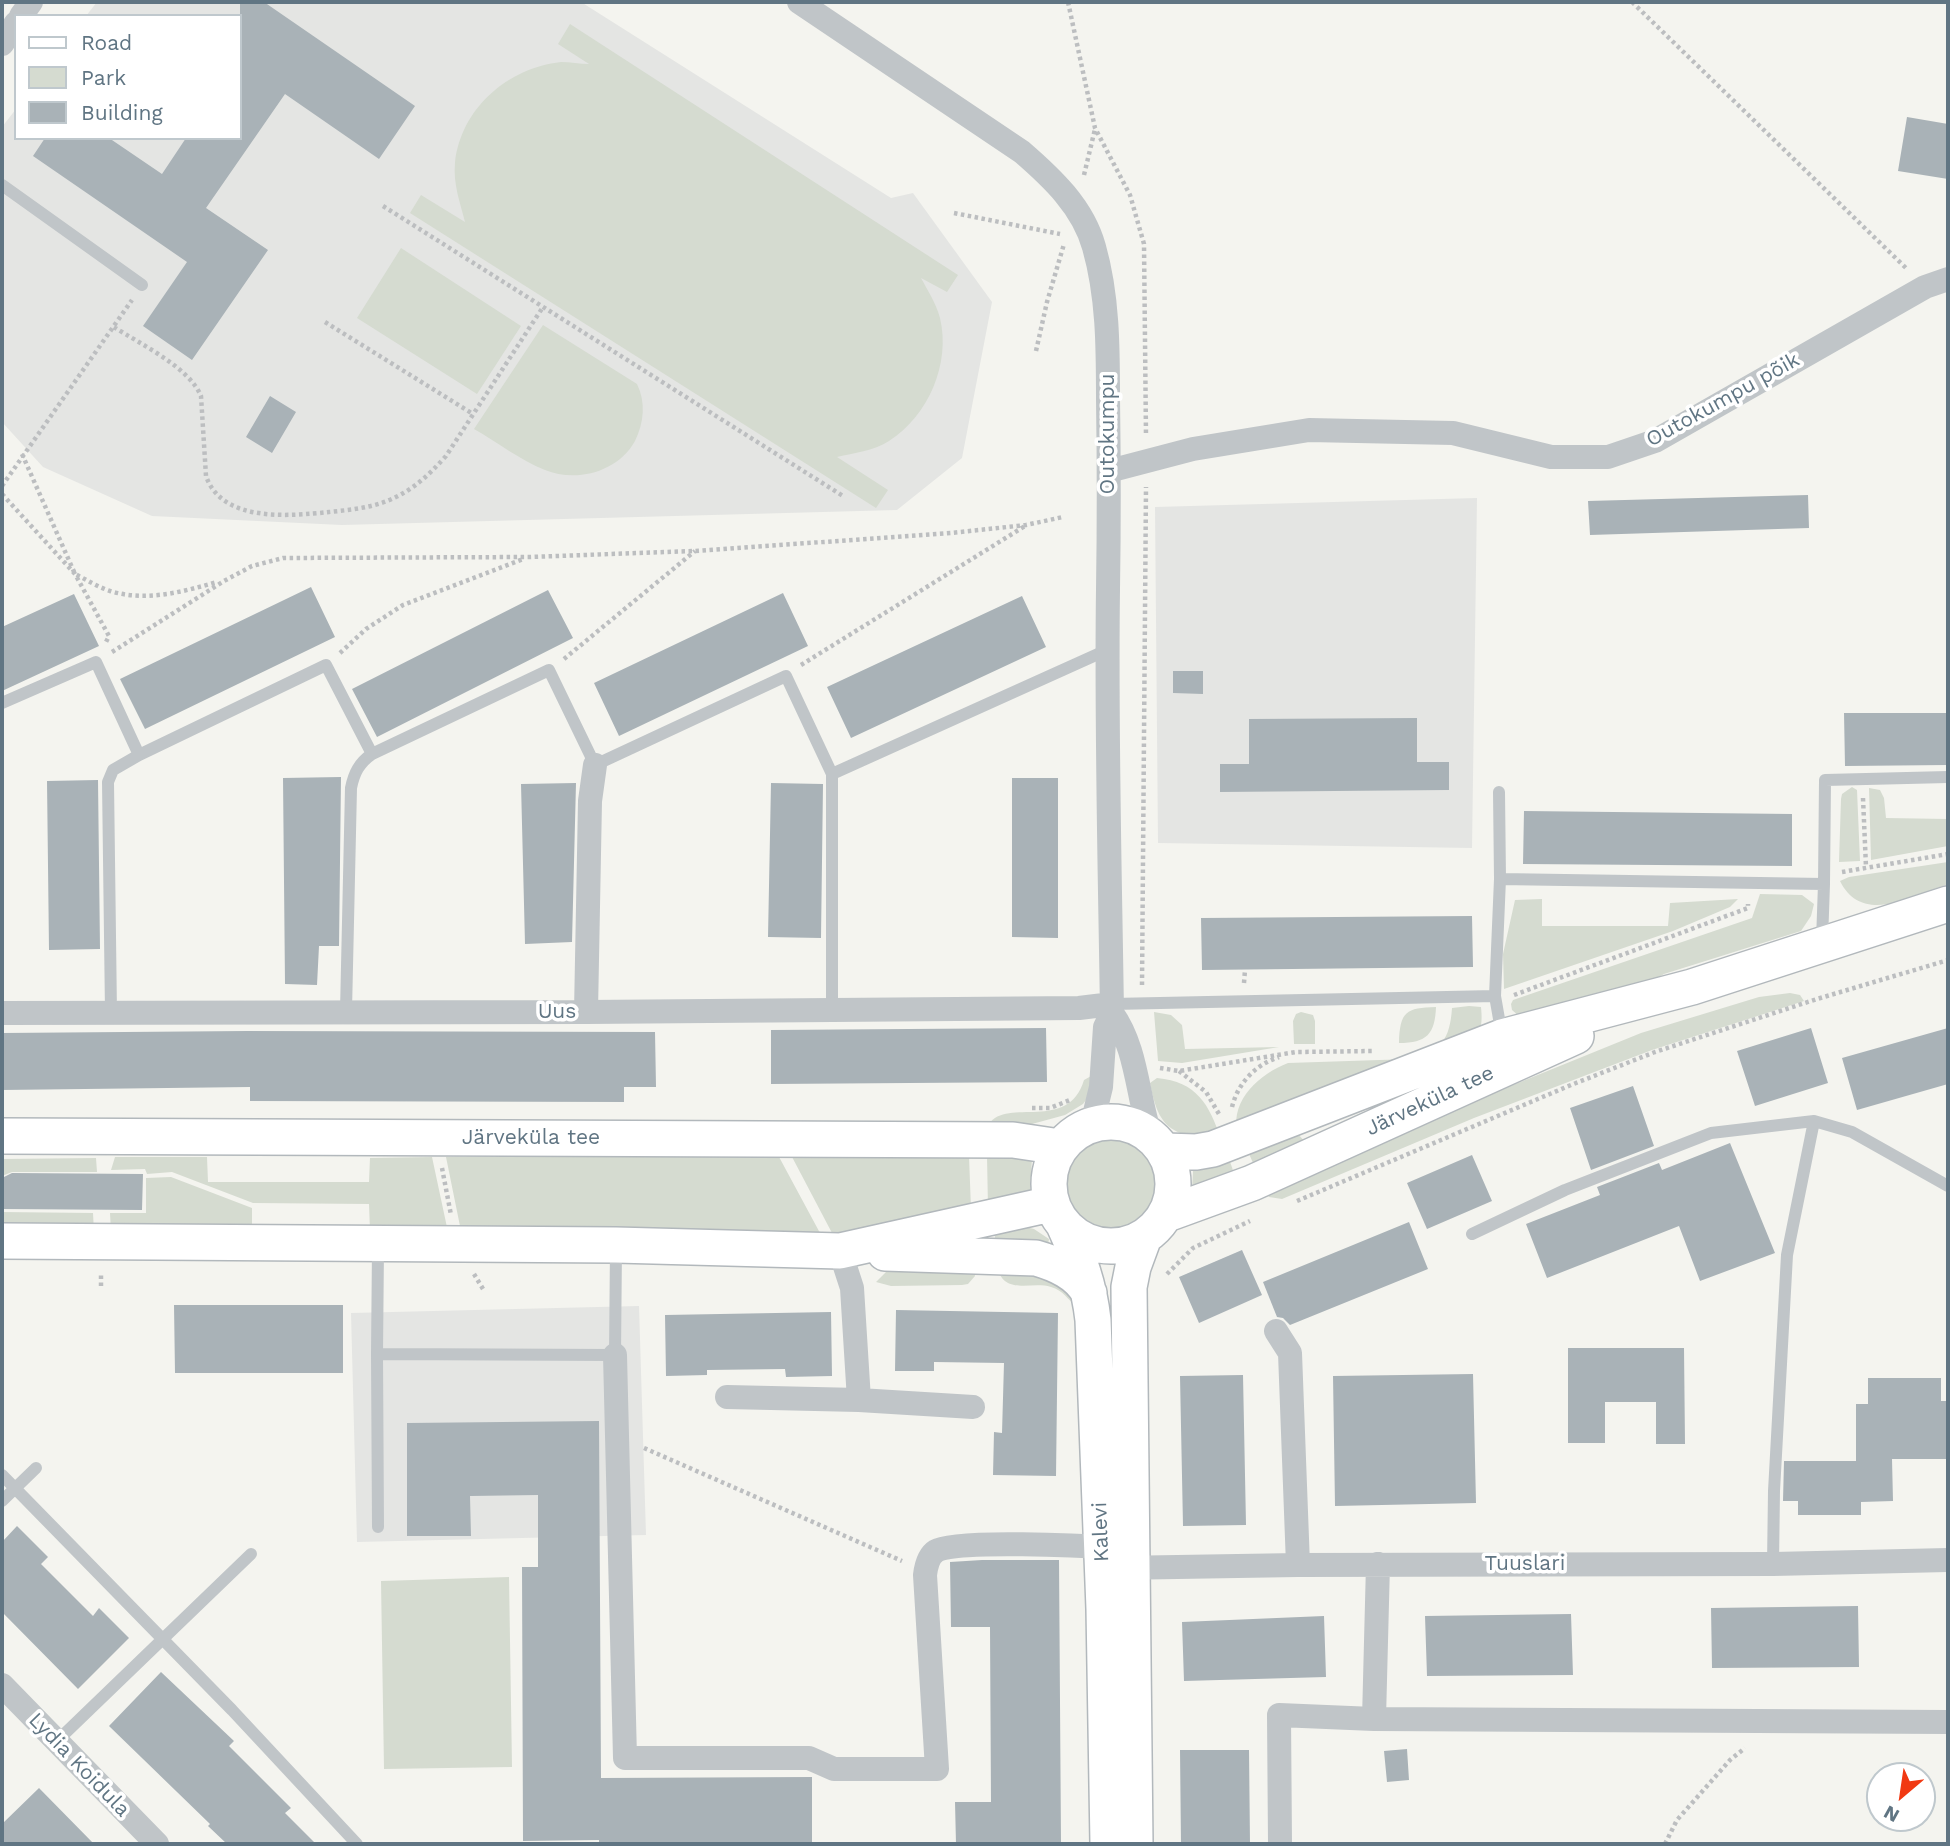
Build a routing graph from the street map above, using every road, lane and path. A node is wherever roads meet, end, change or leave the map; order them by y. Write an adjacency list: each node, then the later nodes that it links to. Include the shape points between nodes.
1 (799, 2): 16 (street, Outokumpu, via 1022,152 1052,178 1077,209 1093,244 1103,285)
2 (1632, 2): 9 (path)
3 (14, 26): 4 (street)
4 (2, 44)
5 (2, 185): 10 (lane)
6 (383, 206): 11 (path)
7 (954, 212): 8 (path)
8 (1066, 236)
9 (1937, 283): 16 (street, Outokumpu põik, via 1655,440 1608,457 1551,457 1453,433 1309,430 1193,449)
10 (142, 285): 13 (path)
11 (543, 307): 14 (path); 19 (path)
12 (326, 322): 14 (path)
13 (114, 327): 14 (path, via 196,383 210,489 224,500 261,514 299,515 385,502 428,476); 15 (path)
14 (473, 414)
15 (23, 454): 17 (path); 24 (path)
16 (1109, 471): 26 (street, Outokumpu)
17 (2, 486)
18 (2, 494): 24 (path)
19 (843, 496)
20 (1063, 517): 21 (path)
21 (1026, 525): 22 (path); 30 (path)
22 (695, 551): 23 (path); 29 (path)
23 (528, 557): 25 (path, via 283,558); 28 (path, via 402,605)
24 (75, 574): 25 (path, via 109,591 142,597 175,594); 27 (path, via 109,636)
25 (224, 580): 27 (path)
26 (1107, 650): 35 (lane); 48 (street, Outokumpu)
27 (96, 662): 31 (lane); 33 (lane)
28 (326, 665): 32 (lane); 33 (lane)
29 (550, 670): 32 (lane); 34 (lane)
30 (779, 679): 34 (lane); 35 (lane, via 786,676)
31 (2, 703)
32 (372, 754): 50 (lane, via 361,761 351,788)
33 (139, 755): 52 (lane, via 113,770 108,782)
34 (595, 765): 53 (street, via 590,802)
35 (832, 774): 49 (lane)
36 (1948, 777): 37 (lane)
37 (1863, 779): 40 (path); 43 (lane, via 1825,780)
38 (1499, 792): 41 (lane)
39 (1948, 853): 40 (path)
40 (1866, 867): 43 (path, via 1844,871)
41 (1500, 878): 42 (lane); 47 (lane)
42 (1751, 883): 43 (lane); 47 (path, via 1748,908 1511,996)
43 (1824, 884): 45 (lane)
44 (1948, 904): 45 (main road, Järveküla tee)
45 (1822, 944): 54 (main road, Järveküla tee)
46 (1948, 960): 68 (path, via 1655,1052)
47 (1495, 996): 48 (lane); 54 (lane)
48 (1112, 1008): 49 (street, Uus); 57 (street, Outokumpu, via 1128,1040); 61 (street, Outokumpu, via 1105,1027 1101,1087)
49 (832, 1010): 53 (street, Uus)
50 (346, 1011): 52 (street, Uus); 53 (street, Uus)
51 (2, 1013): 52 (street, Uus)
52 (111, 1013)
53 (586, 1013)
54 (1507, 1050): 64 (main road, Järveküla tee); 71 (main road, Järveküla tee, via 1252,1183)
55 (1378, 1051): 56 (path)
56 (1296, 1052): 57 (path, via 1179,1072); 64 (path, via 1254,1069 1240,1087 1229,1120)
57 (1134, 1067): 65 (street, Outokumpu, via 1142,1110)
58 (1073, 1094): 59 (path, via 1068,1102 1050,1108)
59 (1027, 1108)
60 (1814, 1121): 67 (lane, via 1852,1132); 72 (lane, via 1711,1133 1565,1190); 97 (lane, via 1787,1255)
61 (1092, 1124): 65 (main road, via 1131,1124); 66 (main road)
62 (2, 1136): 63 (main road, Järveküla tee)
63 (436, 1138): 66 (main road, Järveküla tee, via 1013,1140); 75 (path)
64 (1232, 1142): 65 (main road, Järveküla tee, via 1196,1152)
65 (1158, 1143): 71 (main road, via 1173,1171 1174,1193)
66 (1060, 1147): 69 (main road, via 1048,1184)
67 (1948, 1186)
68 (1289, 1204)
69 (1058, 1214): 71 (main road, via 1075,1235 1092,1244 1114,1247 1135,1242); 77 (main road, via 1009,1211); 80 (main road, Kalevi, via 1083,1267)
70 (1253, 1219): 78 (path, via 1193,1248)
71 (1156, 1225): 94 (main road, Kalevi, via 1133,1267 1129,1287)
72 (1472, 1234)
73 (2, 1241): 74 (main road)
74 (378, 1243): 75 (main road); 82 (lane)
75 (457, 1244): 76 (main road); 79 (path)
76 (616, 1245): 77 (main road); 83 (lane)
77 (840, 1251): 80 (main road, via 1036,1258 1072,1274); 85 (street, via 852,1289)
78 (1164, 1279)
79 (482, 1289)
80 (1090, 1294): 94 (main road, Kalevi)
81 (1276, 1331): 98 (street, via 1290,1353)
82 (377, 1354): 83 (lane); 92 (lane)
83 (615, 1355): 87 (street)
84 (727, 1396): 85 (street)
85 (859, 1400): 86 (street)
86 (973, 1407)
87 (617, 1436): 99 (path); 99 (street, via 625,1758 809,1758 834,1769 937,1769)
88 (36, 1468): 90 (lane)
89 (2, 1475): 90 (lane)
90 (15, 1488): 91 (lane); 100 (lane)
91 (2, 1501)
92 (378, 1527)
93 (251, 1554): 100 (lane)
94 (1117, 1558): 98 (street, Tuuslari); 99 (street, Tuuslari, via 949,1546 934,1552); 108 (main road, Kalevi); 109 (main road, Kalevi)
95 (1948, 1560): 97 (street, Tuuslari)
96 (1378, 1564): 97 (street, Tuuslari); 98 (street, Tuuslari); 102 (street)
97 (1773, 1564)
98 (1298, 1565)
99 (926, 1571)
100 (162, 1639): 105 (lane); 107 (lane)
101 (2, 1685): 105 (street, Lydia Koidula)
102 (1374, 1719): 103 (street); 110 (street, via 1279,1715)
103 (1778, 1721): 104 (street); 111 (path, via 1730,1760 1676,1820)
104 (1948, 1722)
105 (57, 1741): 106 (street, Lydia Koidula)
106 (157, 1844)
107 (357, 1844)
108 (1108, 1844)
109 (1136, 1844)
110 (1280, 1844)
111 (1665, 1844)

